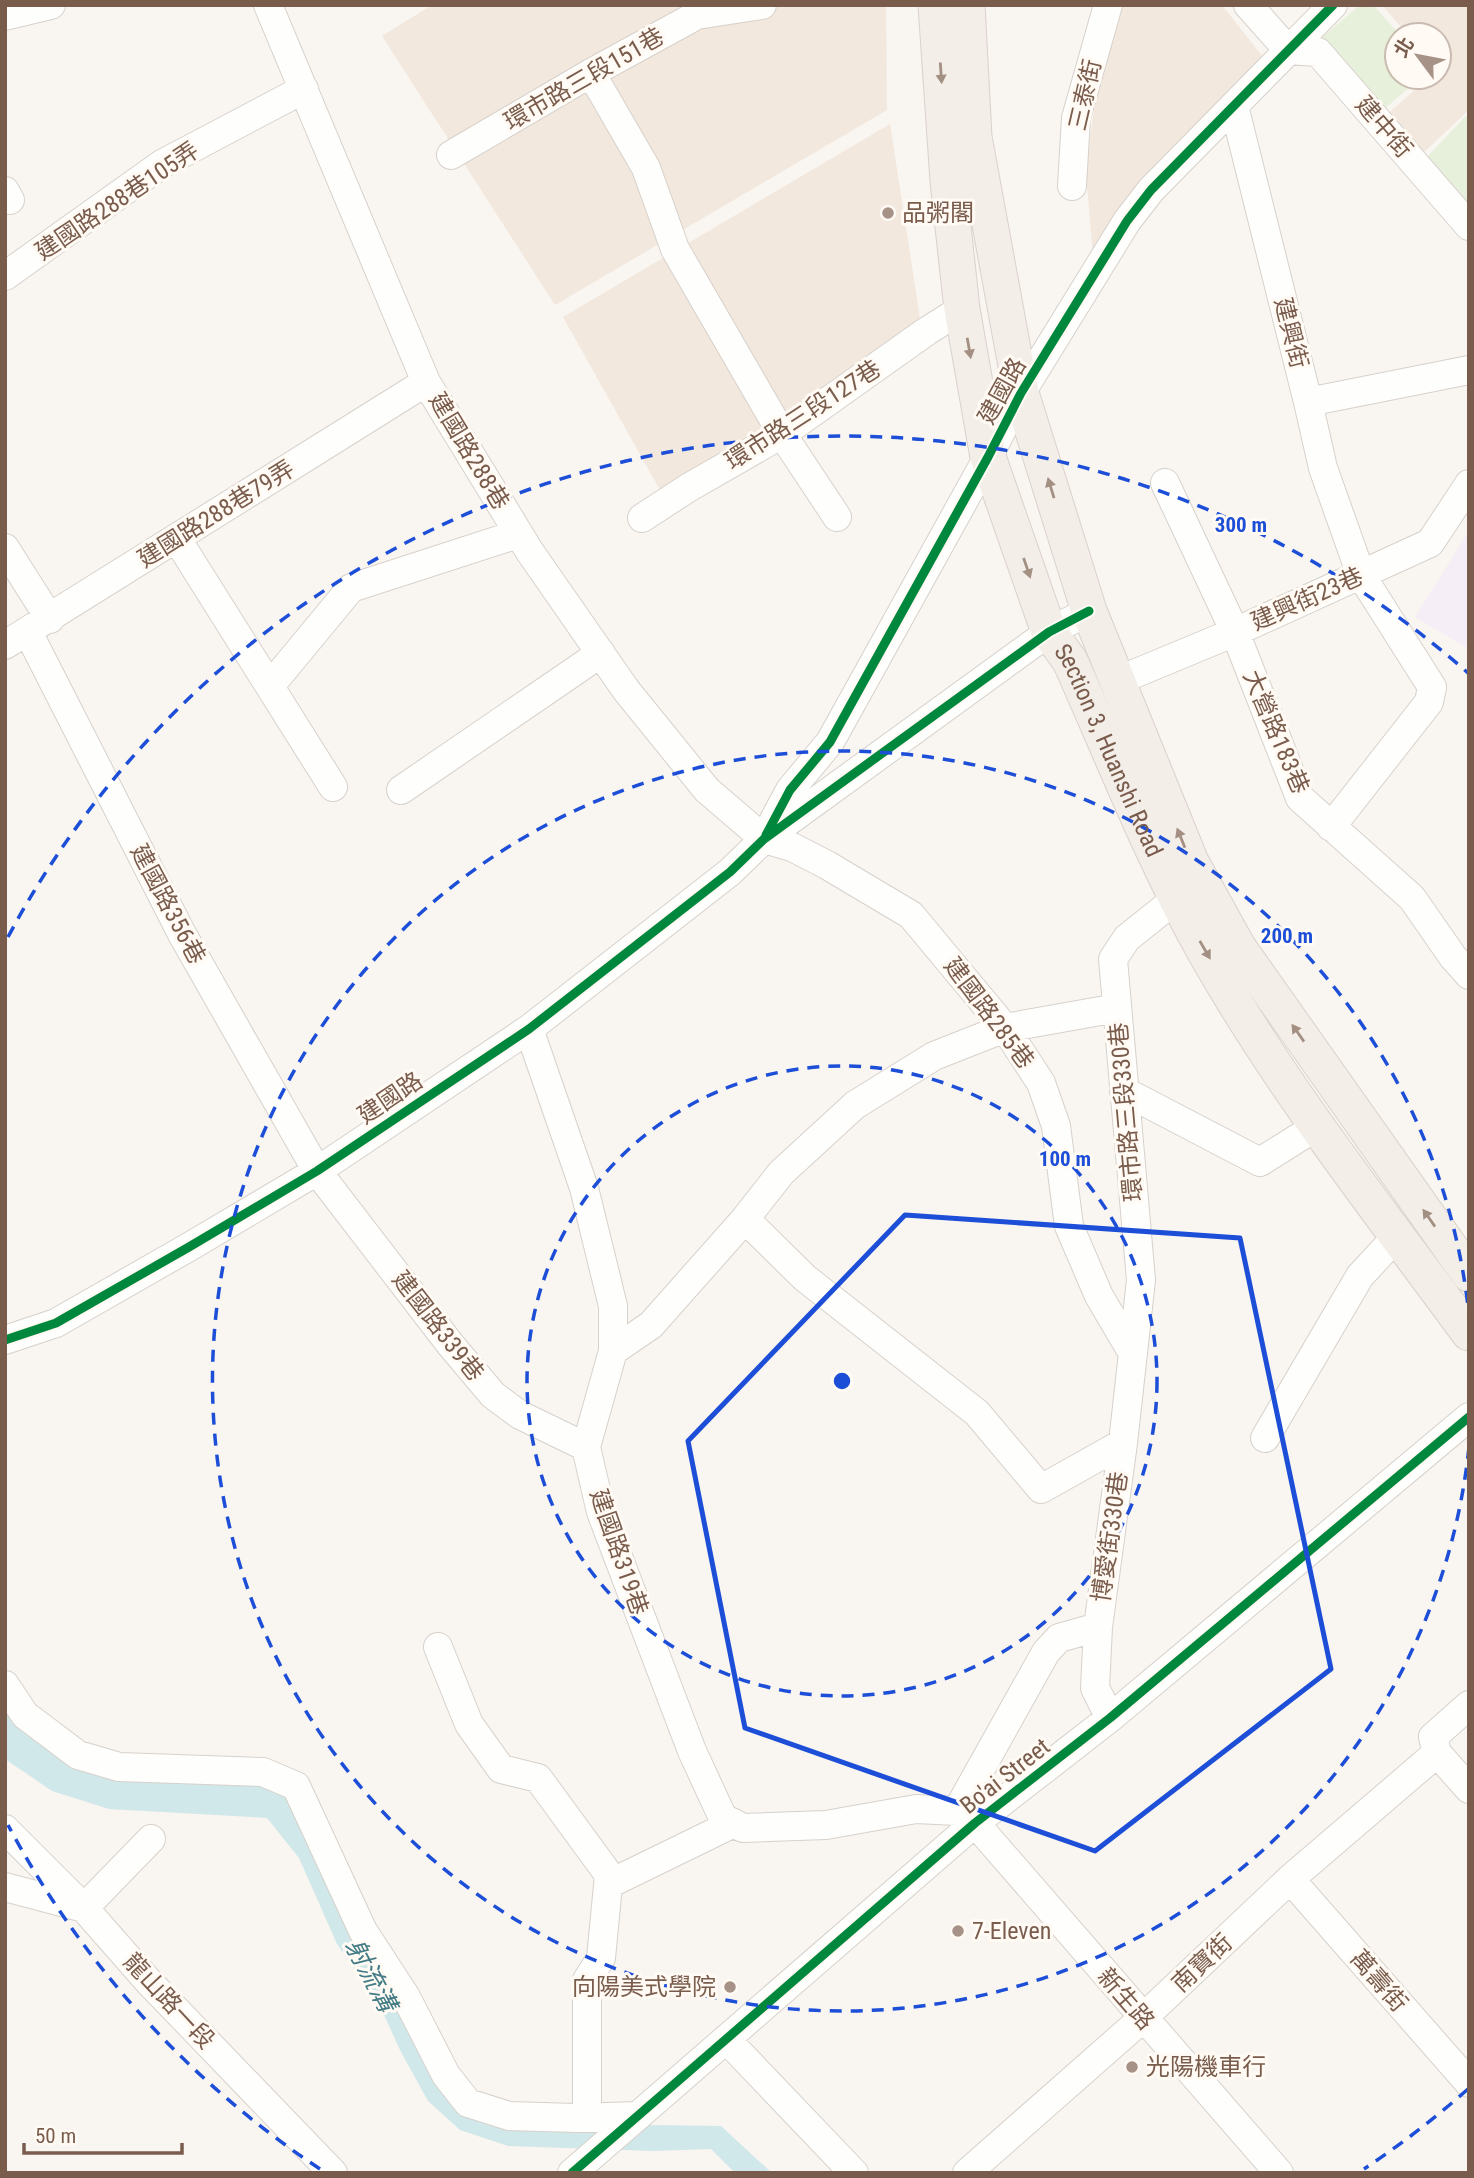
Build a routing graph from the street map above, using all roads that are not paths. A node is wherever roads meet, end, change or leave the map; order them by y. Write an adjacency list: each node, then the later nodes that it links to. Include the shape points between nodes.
1 (51, 5): 9 (street)
2 (268, 5): 12 (street, 建國路288巷)
3 (762, 5): 11 (street, 環市路三段151巷, via 697,15)
4 (936, 5): 18 (main road, Section 3, Huanshi Road, one-way to 18)
5 (967, 5): 21 (main road, Section 3, Huanshi Road, via 974,137)
6 (1108, 5): 15 (street, 三泰街, via 1076,118)
7 (1248, 5): 10 (street)
8 (1332, 5): 10 (street, 建國路)
9 (5, 16)
10 (1288, 50): 13 (street, 建國路); 16 (street, 建中街, via 1318,52)
11 (591, 73): 14 (street, 環市路三段151巷); 23 (street, via 646,168 676,249)
12 (304, 89): 17 (street, 建國路288巷105弄, via 162,164); 20 (street, 建國路288巷)
13 (1234, 106): 21 (street, 建國路, via 1151,190 1127,221); 22 (street, 建興街)
14 (451, 155)
15 (1072, 186)
16 (1469, 226)
17 (5, 276)
18 (962, 309): 23 (street, 環市路三段127巷); 24 (main road, Section 3, Huanshi Road, one-way to 24)
19 (1469, 370): 22 (street, 建興街)
20 (426, 382): 29 (street, 建國路288巷); 30 (street, 建國路288巷79弄)
21 (1021, 393): 24 (street, 建國路); 33 (main road, Section 3, Huanshi Road, one-way to 21)
22 (1308, 402): 32 (street, via 1323,468)
23 (782, 434): 27 (street); 28 (street, 環市路三段127巷)
24 (988, 457): 35 (main road, Section 3, Huanshi Road, one-way to 35); 43 (street, 建國路, via 830,742 790,790)
25 (1165, 483): 36 (street, 大營路183巷)
26 (1469, 484): 32 (street, 建興街23巷, via 1430,543)
27 (837, 517)
28 (642, 518)
29 (518, 534): 37 (street, 建國路288巷); 39 (street, via 351,588)
30 (177, 538): 34 (street, 建國路288巷79弄); 39 (street)
31 (5, 548): 34 (street, 建國路356巷)
32 (1361, 575): 36 (street, 建興街23巷); 42 (street, via 1432,687 1429,702)
33 (1089, 611): 35 (street, 建國路); 38 (main road, Section 3, Huanshi Road)
34 (28, 632): 51 (street, 建國路356巷, via 182,934)
35 (1049, 632): 43 (street, 建國路); 44 (main road, Section 3, Huanshi Road, via 1070,661)
36 (1235, 632): 38 (street, 建興街23巷); 42 (street, 大營路183巷, via 1300,798)
37 (601, 653): 41 (street); 43 (street, 建國路288巷, via 707,790)
38 (1116, 681): 54 (main road, Section 3, Huanshi Road, one-way to 38, via 1238,947 1191,862)
39 (270, 686): 40 (street)
40 (333, 787)
41 (401, 790)
42 (1331, 827): 45 (street, 大營路183巷, via 1412,898)
43 (764, 839): 47 (street, 建國路, via 730,872); 48 (street, 建國路285巷, via 827,865 911,915)
44 (1176, 899): 46 (street, 環市路三段330巷, via 1126,938 1113,959); 50 (main road, Section 3, Huanshi Road, one-way to 50, via 1273,1063)
45 (1469, 975)
46 (1117, 1007): 48 (street); 49 (street, 環市路三段330巷)
47 (529, 1028): 51 (street, 建國路); 57 (street, 建國路319巷, via 584,1188 613,1306)
48 (1005, 1028): 52 (street, via 934,1056 855,1105 781,1173); 58 (street, 建國路285巷, via 1041,1083 1056,1126 1069,1226 1099,1296)
49 (1124, 1091): 50 (street, via 1260,1162); 58 (street, 環市路三段330巷, via 1141,1280)
50 (1317, 1126): 53 (main road, Section 3, Huanshi Road)
51 (317, 1171): 56 (street, 建國路, via 56,1323); 62 (street, 建國路339巷, via 493,1395 520,1415)
52 (745, 1219): 57 (street, via 651,1325); 61 (street, via 805,1278 977,1413 1041,1489)
53 (1397, 1236): 55 (main road, Section 3, Huanshi Road); 60 (street, via 1360,1276)
54 (1469, 1274)
55 (1469, 1333)
56 (5, 1340)
57 (613, 1350): 62 (street, 建國路319巷)
58 (1132, 1352): 61 (street, 博愛街330巷)
59 (1469, 1416): 67 (street, Bo'ai Street)
60 (1265, 1438)
61 (1123, 1443): 63 (street, 博愛街330巷)
62 (586, 1447): 71 (street, 建國路319巷, via 601,1512 692,1752 723,1818)
63 (1098, 1627): 67 (street, 博愛街330巷, via 1095,1688); 70 (street, via 1059,1638 1046,1652)
64 (438, 1647): 75 (street, via 469,1724 501,1769 538,1778 610,1875)
65 (5, 1685): 81 (street, via 25,1715 78,1755 119,1767 264,1772 296,1786 363,1931 406,1997 446,2075 468,2103 509,2116)
66 (1469, 1705): 68 (street, via 1433,1737)
67 (1110, 1718): 70 (street, Bo'ai Street)
68 (1437, 1753): 69 (street); 74 (street, 南寶街)
69 (1469, 1789)
70 (966, 1817): 71 (street, via 916,1809 826,1825 743,1828); 78 (street, 新生路); 79 (street, Bo'ai Street)
71 (734, 1823): 75 (street)
72 (5, 1829): 77 (street, 龍山路一段)
73 (150, 1839): 77 (street)
74 (1290, 1879): 78 (street, 南寶街); 80 (street, 萬壽街)
75 (609, 1884): 81 (street, via 601,1958 587,1980)
76 (5, 1887): 77 (street)
77 (84, 1908): 84 (street, 龍山路一段)
78 (1143, 2018): 83 (street, 南寶街); 86 (street, 新生路)
79 (726, 2039): 82 (street, Bo'ai Street); 85 (street)
80 (1469, 2083)
81 (587, 2117): 82 (street)
82 (603, 2149)
83 (971, 2171)
84 (333, 2173)
85 (854, 2173)
86 (1279, 2173)

